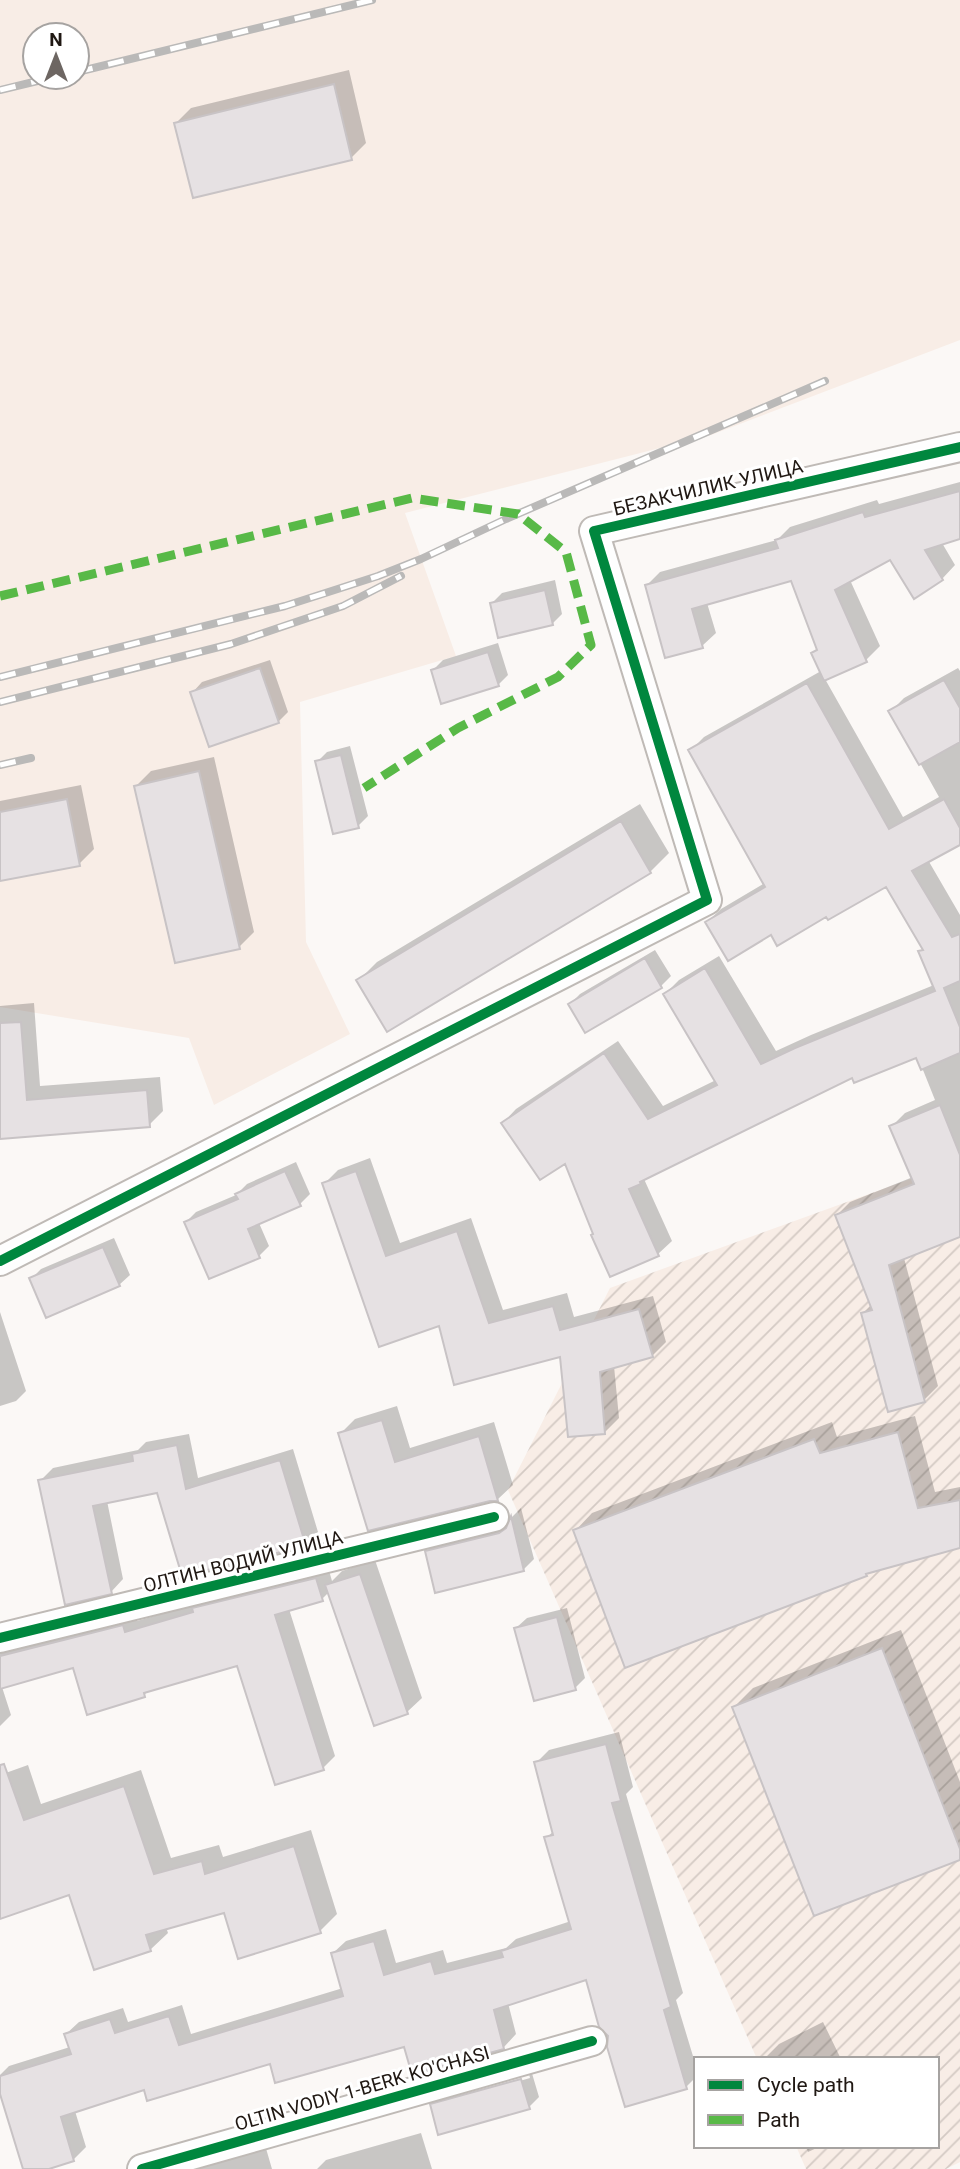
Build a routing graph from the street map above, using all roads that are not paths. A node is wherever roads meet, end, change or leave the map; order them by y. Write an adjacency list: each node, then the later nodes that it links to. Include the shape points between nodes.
1 (960, 447): 2 (street, БЕЗАКЧИЛИК УЛИЦА, via 594,531 707,900)
2 (0, 1261)
3 (494, 1517): 4 (street, ОЛТИН ВОДИЙ УЛИЦА)
4 (0, 1638)
5 (592, 2041): 6 (street, OLTIN VODIY 1-BERK KO'CHASI)
6 (142, 2169)

